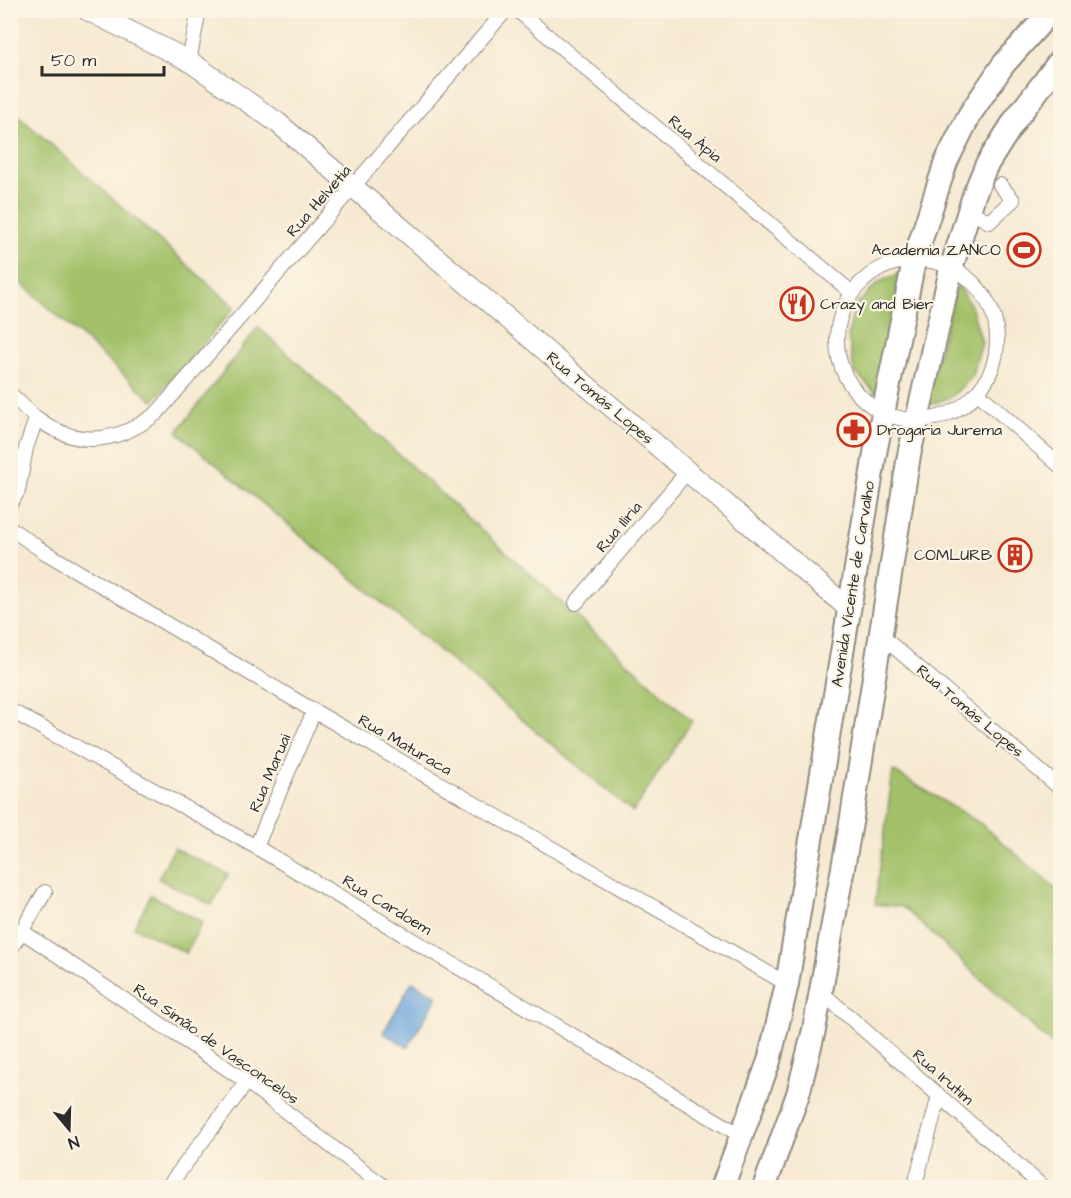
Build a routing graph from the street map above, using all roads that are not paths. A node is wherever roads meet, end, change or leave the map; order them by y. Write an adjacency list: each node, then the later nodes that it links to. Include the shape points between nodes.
1 (87, 10): 6 (street, Rua Tomás Lopes)
2 (199, 10): 6 (street)
3 (506, 10): 9 (street, Rua Helvetia)
4 (517, 10): 13 (street, Rua Ápia)
5 (1045, 13): 11 (main road, Avenida Vicente de Carvalho, via 1003,65 965,124 942,171)
6 (189, 61): 9 (street, Rua Tomás Lopes, via 278,123)
7 (1060, 61): 10 (main road, Avenida Vicente de Carvalho, via 997,148)
8 (1000, 185): 10 (street, via 1013,200 988,222)
9 (352, 188): 18 (street, Rua Helvetia, via 157,413 122,433 88,439 67,437); 20 (street, Rua Tomás Lopes)
10 (969, 210): 12 (main road, Avenida Vicente de Carvalho)
11 (914, 261): 12 (street); 13 (street, via 890,264 869,275); 16 (main road, Avenida Vicente de Carvalho)
12 (951, 269): 14 (street, via 969,279 994,314 997,355); 17 (main road, Avenida Vicente de Carvalho)
13 (851, 292): 16 (street, via 836,329 841,370 866,402)
14 (978, 393): 17 (street, via 939,416); 19 (street)
15 (10, 394): 18 (street)
16 (884, 412): 17 (street); 24 (main road, Avenida Vicente de Carvalho)
17 (917, 418): 25 (main road, Avenida Vicente de Carvalho)
18 (36, 419): 21 (street, via 18,491)
19 (1060, 466)
20 (687, 472): 23 (street, Rua Iliria); 24 (street, Rua Tomás Lopes)
21 (10, 504)
22 (10, 528): 27 (street, Rua Maturaca)
23 (576, 603)
24 (848, 608): 33 (main road, Avenida Vicente de Carvalho)
25 (879, 634): 28 (street, Rua Tomás Lopes); 34 (main road, Avenida Vicente de Carvalho)
26 (10, 710): 29 (street, Rua Cardoem)
27 (314, 711): 29 (street, Rua Maruai); 33 (street, Rua Maturaca)
28 (1060, 788)
29 (256, 847): 37 (street, Rua Cardoem)
30 (45, 892): 31 (street)
31 (24, 932): 32 (street); 35 (street, Rua Simão de Vasconcelos)
32 (10, 950)
33 (786, 984): 37 (main road, Avenida Vicente de Carvalho, via 769,1061)
34 (821, 992): 36 (street, Rua Irutim); 41 (main road, Avenida Vicente de Carvalho, via 798,1094)
35 (247, 1083): 38 (street); 39 (street, Rua Simão de Vasconcelos)
36 (939, 1096): 42 (street); 43 (street, Rua Irutim)
37 (742, 1136): 40 (main road, Avenida Vicente de Carvalho)
38 (167, 1188)
39 (386, 1188)
40 (722, 1188)
41 (764, 1188)
42 (914, 1188)
43 (1044, 1188)

